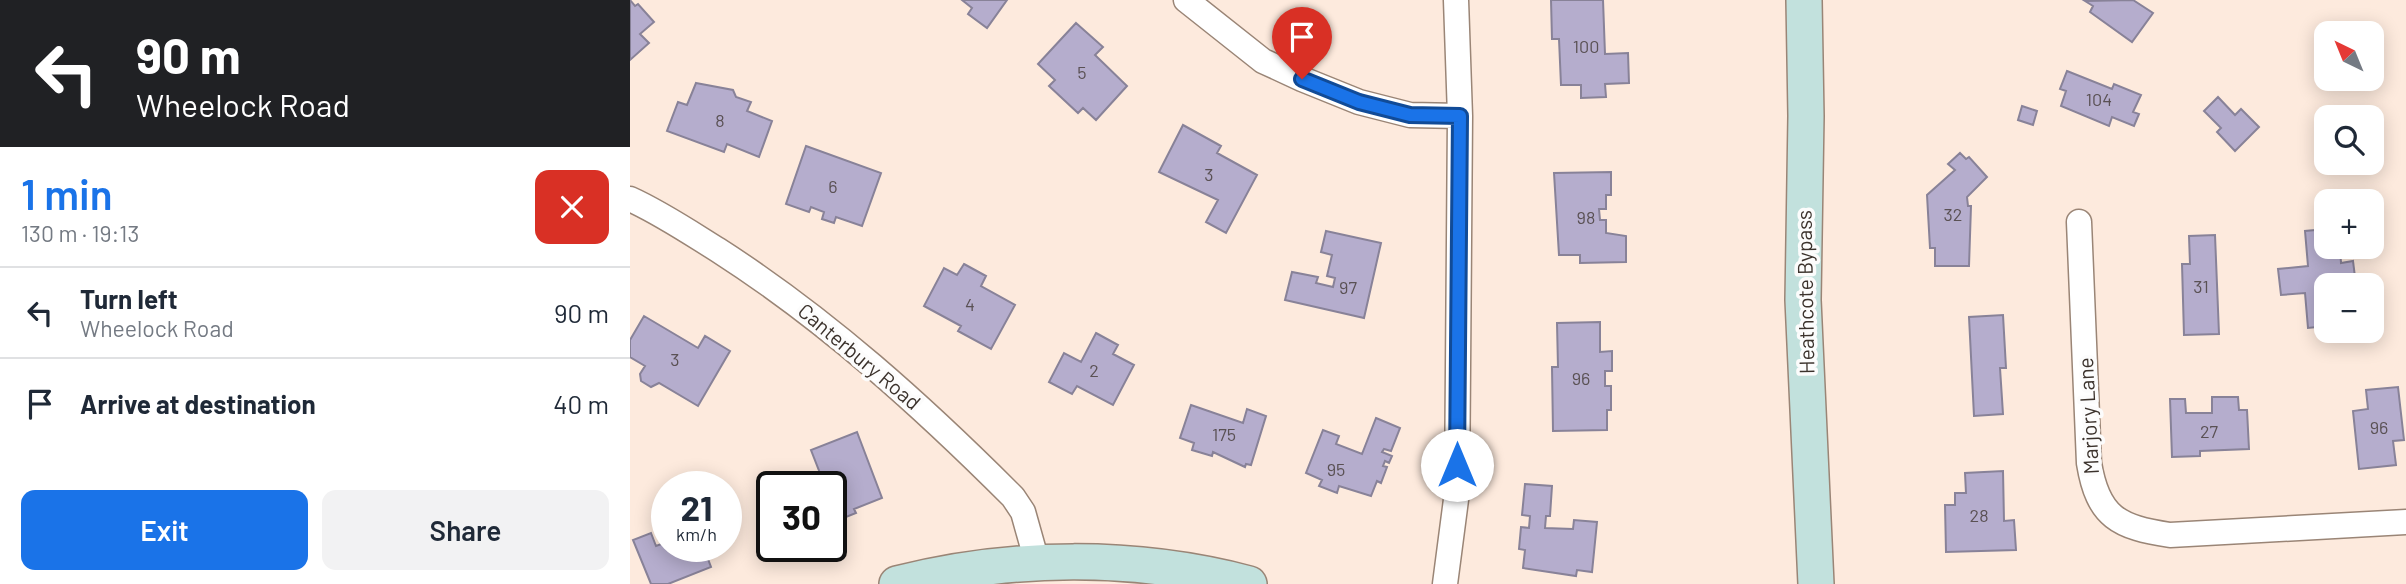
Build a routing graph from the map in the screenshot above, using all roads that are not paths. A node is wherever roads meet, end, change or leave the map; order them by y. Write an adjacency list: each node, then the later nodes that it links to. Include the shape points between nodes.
1 (1186, 0): 4 (street, via 1263,61 1302,79 1359,102 1410,115)
2 (1456, 0): 4 (street)
3 (1804, 0): 12 (main road, Heathcote Bypass, via 1803,300)
4 (1460, 116): 11 (street, via 1457,492)
5 (630, 199): 8 (street, Canterbury Road, via 748,270 883,373 1013,496 1023,512)
6 (2079, 222): 7 (street, Marjory Lane, via 2089,464 2093,488 2121,524 2170,535)
7 (2406, 522)
8 (1037, 562): 9 (main road, via 936,574); 10 (main road, via 1136,565)
9 (897, 584)
10 (1249, 584)
11 (1445, 584)
12 (1816, 584)

